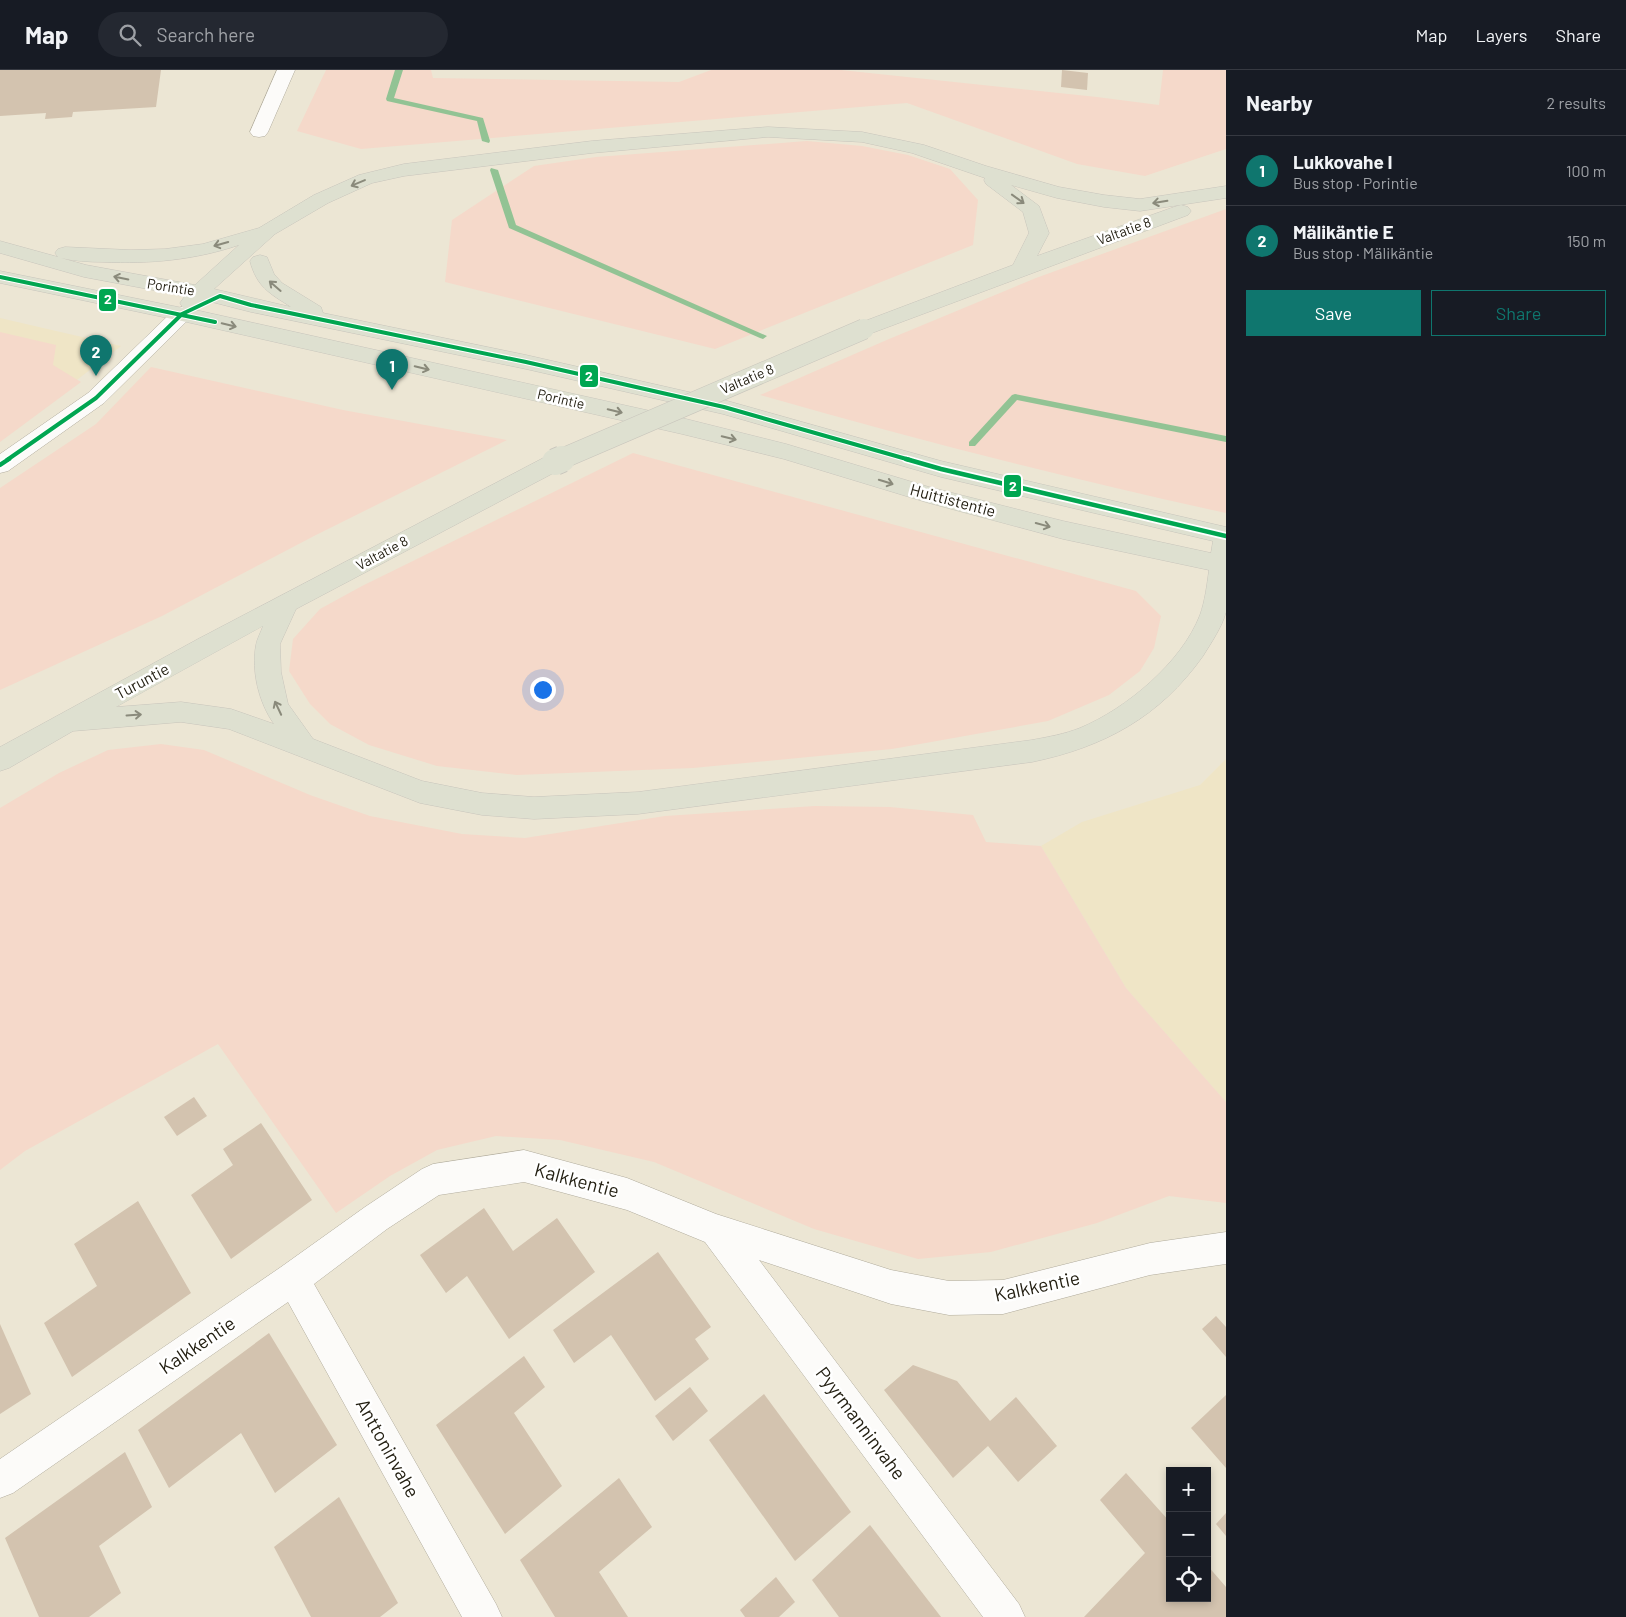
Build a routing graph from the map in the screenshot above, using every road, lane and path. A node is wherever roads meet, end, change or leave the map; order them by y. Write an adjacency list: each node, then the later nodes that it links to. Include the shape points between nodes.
1 (286, 70): 2 (street)
2 (259, 132)
3 (979, 170): 4 (highway, one-way to 3, via 1140,205 1057,192); 5 (highway, via 885,142 800,132 592,147 404,170 366,179 320,199); 7 (highway, one-way to 7, via 1032,210 1039,233)
4 (1226, 193): 7 (highway, Valtatie 8)
5 (271, 245): 6 (highway, one-way to 6, via 167,254 83,255); 9 (highway); 10 (highway); 12 (highway, one-way to 5, via 275,288 264,276)
6 (0, 246): 9 (highway, Porintie, one-way to 6, via 84,271)
7 (1021, 268): 18 (highway, Valtatie 8, bridge, via 864,329 555,462)
8 (0, 277): 11 (highway, Porintie)
9 (199, 292): 10 (highway, Porintie); 11 (highway)
10 (220, 296): 11 (highway); 12 (highway, Porintie)
11 (182, 314): 14 (highway, Porintie, one-way to 14); 15 (street, via 96,398)
12 (330, 322): 13 (highway, Porintie)
13 (724, 407): 16 (highway, Huittistentie, via 950,471)
14 (682, 426): 17 (highway, Huittistentie, one-way to 17, via 1063,530)
15 (0, 465)
16 (1226, 536): 17 (highway)
17 (1224, 564): 20 (highway, via 1208,625 1174,675 1134,711 1090,735 997,758 638,803 534,808 482,804 420,792)
18 (286, 603): 19 (highway, Turuntie); 20 (highway, one-way to 18, via 276,707 268,672 268,644)
19 (68, 720): 20 (highway, one-way to 20, via 180,712 231,719); 21 (highway, Turuntie)
20 (304, 748)
21 (0, 760)
22 (716, 1230): 23 (street, Kalkkentie, via 891,1287 949,1298 1003,1297 1150,1259); 24 (street, Kalkkentie, via 627,1194 524,1166 433,1180); 27 (street, Pyyrmanninvahe)
23 (1226, 1248)
24 (293, 1279): 25 (street, Kalkkentie); 26 (street, Anttoninvahe)
25 (0, 1480)
26 (482, 1617)
27 (1006, 1617)

